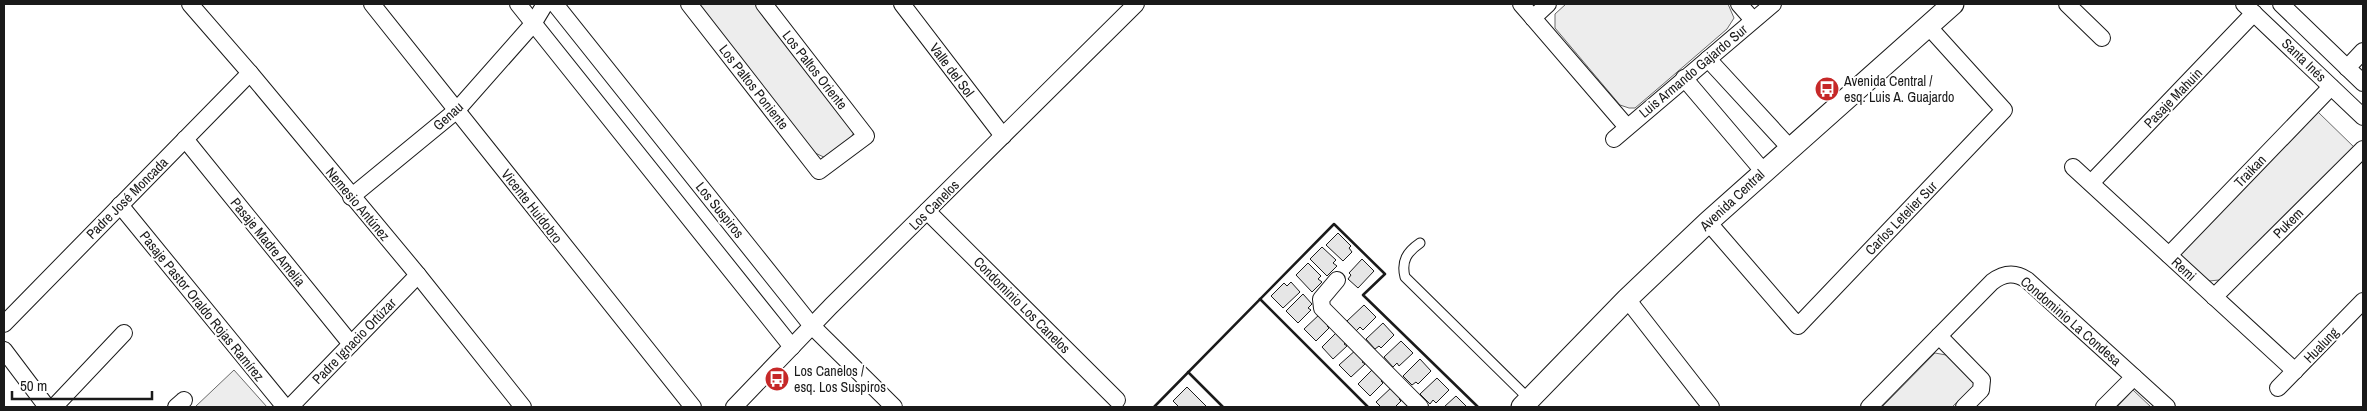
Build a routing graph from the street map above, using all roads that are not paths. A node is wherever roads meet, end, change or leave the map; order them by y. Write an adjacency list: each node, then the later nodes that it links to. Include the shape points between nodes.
1 (190, 4): 26 (street, Nemesio Antúnez)
2 (372, 4): 30 (street, Vicente Huidobro)
3 (518, 4): 20 (street)
4 (545, 4): 20 (street, Genau)
5 (555, 4): 54 (street, Los Suspiros)
6 (689, 4): 33 (street, Los Paltos Poniente, via 819,171)
7 (764, 4): 33 (street, Los Paltos Oriente)
8 (902, 4): 34 (street, Valle del Sol)
9 (1136, 4): 34 (street, Los Canelos)
10 (1521, 4): 18 (street)
11 (1548, 4): 18 (street)
12 (1739, 4): 19 (street)
13 (1773, 4): 19 (street, Luis Armando Gajardo Sur)
14 (2067, 4): 22 (street)
15 (2281, 4): 25 (street, Santa Inés)
16 (1950, 5): 21 (street, Avenida Central)
17 (2249, 8): 29 (street, Santa Inés); 41 (street, Pasaje Mahuin)
18 (1533, 18): 32 (street)
19 (1754, 20): 24 (street, Luis Armando Gajardo Sur)
20 (533, 24): 30 (street, Genau); 58 (street)
21 (1928, 26): 37 (street, Avenida Central); 45 (street, Carlos Letelier Sur, via 2004,110 1798,326)
22 (2102, 38)
23 (2363, 51): 25 (street)
24 (1708, 59): 27 (street, Luis Armando Gajardo Sur); 37 (street)
25 (2347, 68): 28 (street, Santa Inés)
26 (250, 73): 35 (street, Padre José Moncada); 42 (street, Nemesio Antúnez)
27 (1684, 78): 32 (street, Luis Armando Gajardo Sur); 40 (street)
28 (2363, 83)
29 (2331, 87): 31 (street, Santa Inés); 47 (street, Traikan)
30 (457, 110): 42 (street, Genau); 70 (street, Vicente Huidobro)
31 (2363, 117)
32 (1627, 127): 36 (street, Luis Armando Gajardo Sur)
33 (866, 136)
34 (1003, 136): 44 (street, Los Canelos)
35 (185, 139): 43 (street, Padre José Moncada); 57 (street, Pasaje Madre Amelia)
36 (1614, 139)
37 (1790, 148): 40 (street, Avenida Central)
38 (2363, 149): 50 (street, Pukem)
39 (2073, 166): 41 (street, Remi)
40 (1763, 171): 45 (street, Avenida Central)
41 (2091, 183): 47 (street, Remi)
42 (352, 197): 48 (street, Nemesio Antúnez)
43 (120, 205): 53 (street, Padre José Moncada); 67 (street, Pasaje Pastor Oraldo Rojas Ramírez)
44 (927, 211): 54 (street, Los Canelos); 63 (street, Condominio Los Canelos)
45 (1708, 222): 51 (street, Avenida Central)
46 (1420, 243): 64 (lane, via 1406,256 1402,266 1405,277)
47 (2169, 256): 50 (street, Remi)
48 (418, 275): 57 (street, Padre Ignacio Ortúzar); 69 (street, Nemesio Antúnez)
49 (1337, 280): 73 (street, via 1321,299 1322,308)
50 (2214, 296): 60 (street, Remi)
51 (1627, 299): 64 (street, Avenida Central); 74 (street)
52 (2363, 301): 60 (street, Hualung)
53 (4, 324)
54 (812, 326): 58 (street, Los Canelos); 72 (street, Los Suspiros)
55 (124, 333): 66 (street)
56 (1939, 336): 61 (street, Condominio La Condesa, via 1992,282 2002,275 2015,274 2027,280); 75 (street, Condominio La Condesa); 76 (street, via 1982,380 1981,390)
57 (350, 344): 68 (street, Padre Ignacio Ortúzar)
58 (792, 347): 71 (street, Los Canelos)
59 (5, 354): 65 (street)
60 (2294, 371): 62 (street, Hualung)
61 (2134, 377): 77 (street, Condominio La Condesa); 78 (street, Condominio La Condesa)
62 (2278, 388)
63 (1117, 400)
64 (1526, 403)
65 (48, 407)
66 (54, 407)
67 (284, 407)
68 (290, 407)
69 (524, 407)
70 (692, 407)
71 (734, 407)
72 (894, 407)
73 (1420, 407)
74 (1711, 407)
75 (1869, 407)
76 (1964, 407)
77 (2104, 407)
78 (2167, 407)

